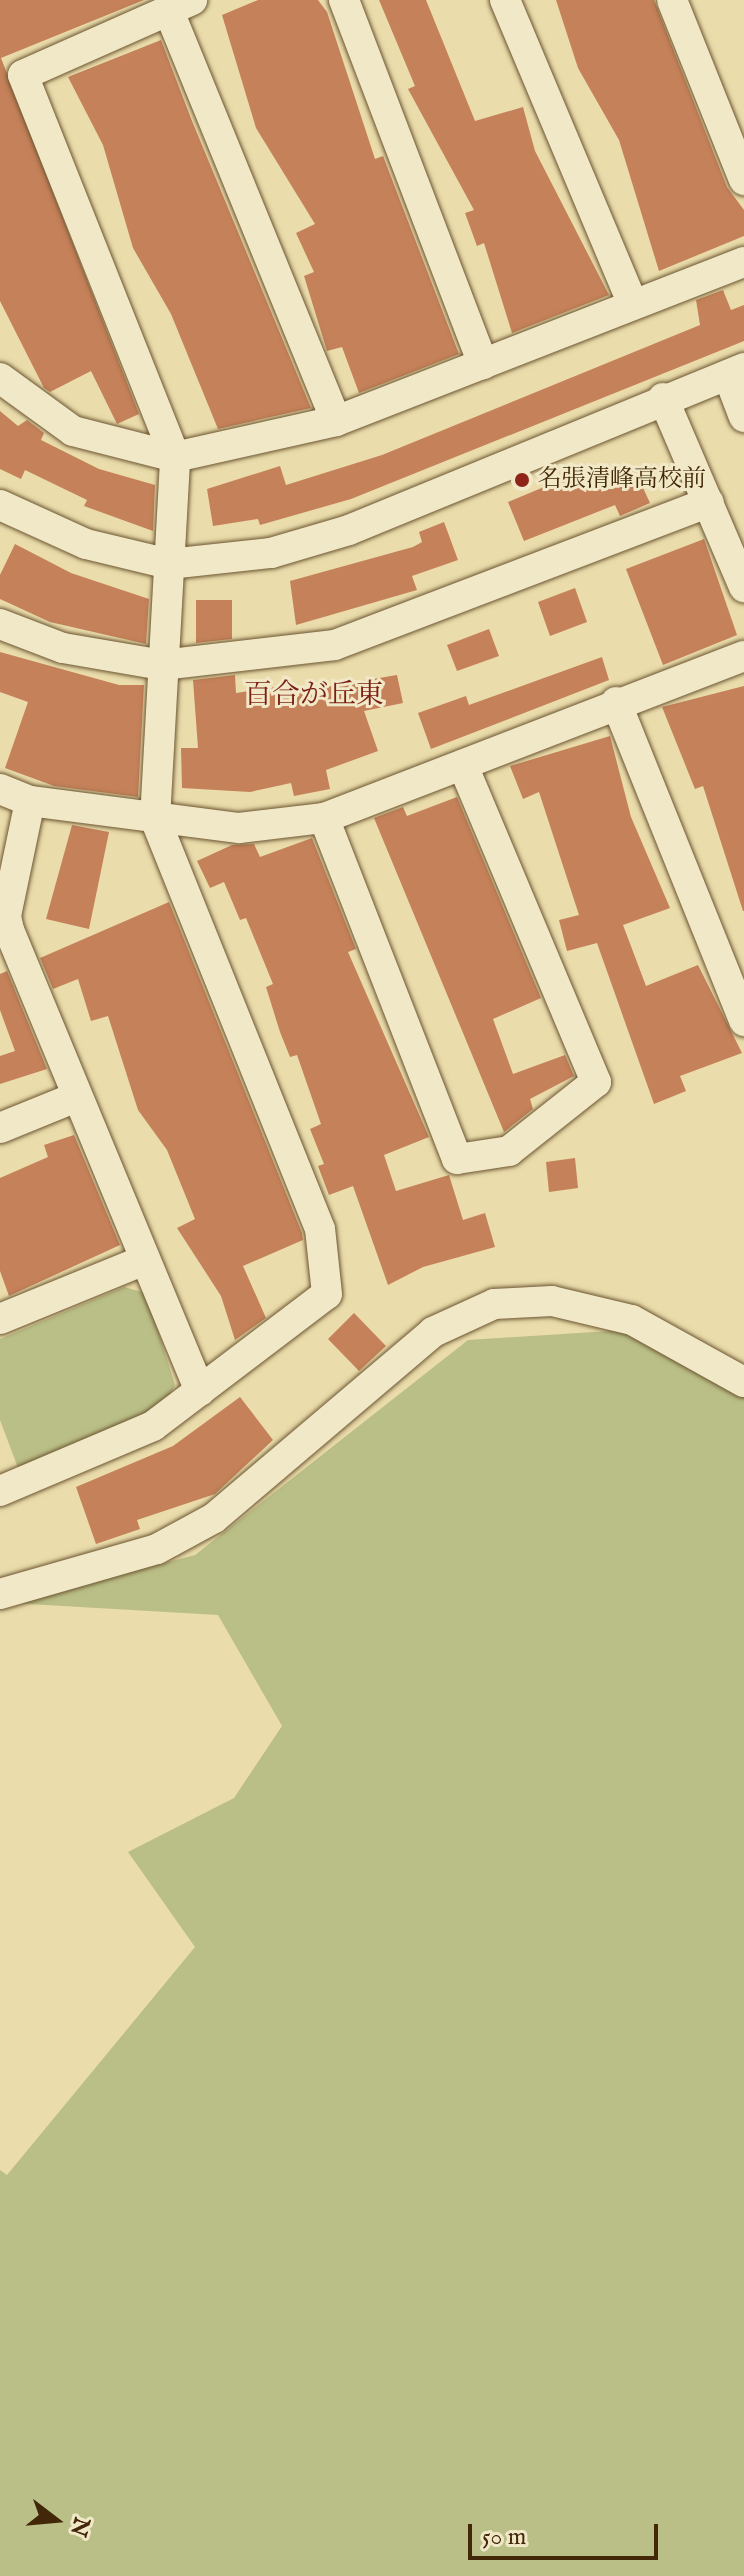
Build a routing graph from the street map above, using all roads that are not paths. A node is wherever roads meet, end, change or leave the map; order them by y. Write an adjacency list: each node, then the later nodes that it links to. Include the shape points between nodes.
1 (344, 0): 8 (street)
2 (505, 0): 7 (street)
3 (672, 0): 5 (street)
4 (180, 4): 13 (street); 14 (street, via 23,75)
5 (744, 180)
6 (744, 262): 7 (street)
7 (633, 304): 8 (street)
8 (483, 364): 13 (street)
9 (736, 371): 11 (street); 12 (street)
10 (0, 378): 14 (street, via 73,431)
11 (663, 398): 15 (street); 17 (street, via 349,530 271,553)
12 (744, 417)
13 (336, 421): 14 (street)
14 (175, 457): 17 (street)
15 (709, 502): 18 (street); 21 (street, via 335,645)
16 (0, 505): 17 (street, via 86,544)
17 (169, 564): 21 (street)
18 (744, 587)
19 (0, 624): 21 (street, via 63,648)
20 (744, 656): 22 (street)
21 (162, 665): 27 (street)
22 (616, 702): 23 (street); 29 (street)
23 (463, 765): 26 (street); 26 (street, via 596,1082 509,1151 457,1159)
24 (0, 789): 25 (street)
25 (30, 801): 27 (street); 28 (street)
26 (324, 818): 27 (street, via 239,828)
27 (155, 819): 35 (street, via 320,1229 327,1294)
28 (5, 932): 30 (street)
29 (744, 1021)
30 (76, 1097): 31 (street); 32 (street)
31 (0, 1128)
32 (142, 1261): 33 (street); 35 (street)
33 (0, 1319)
34 (744, 1382): 37 (street, via 632,1320 552,1301 494,1304 433,1332 214,1518 157,1549)
35 (200, 1391): 36 (street, via 153,1426)
36 (0, 1491)
37 (0, 1594)

